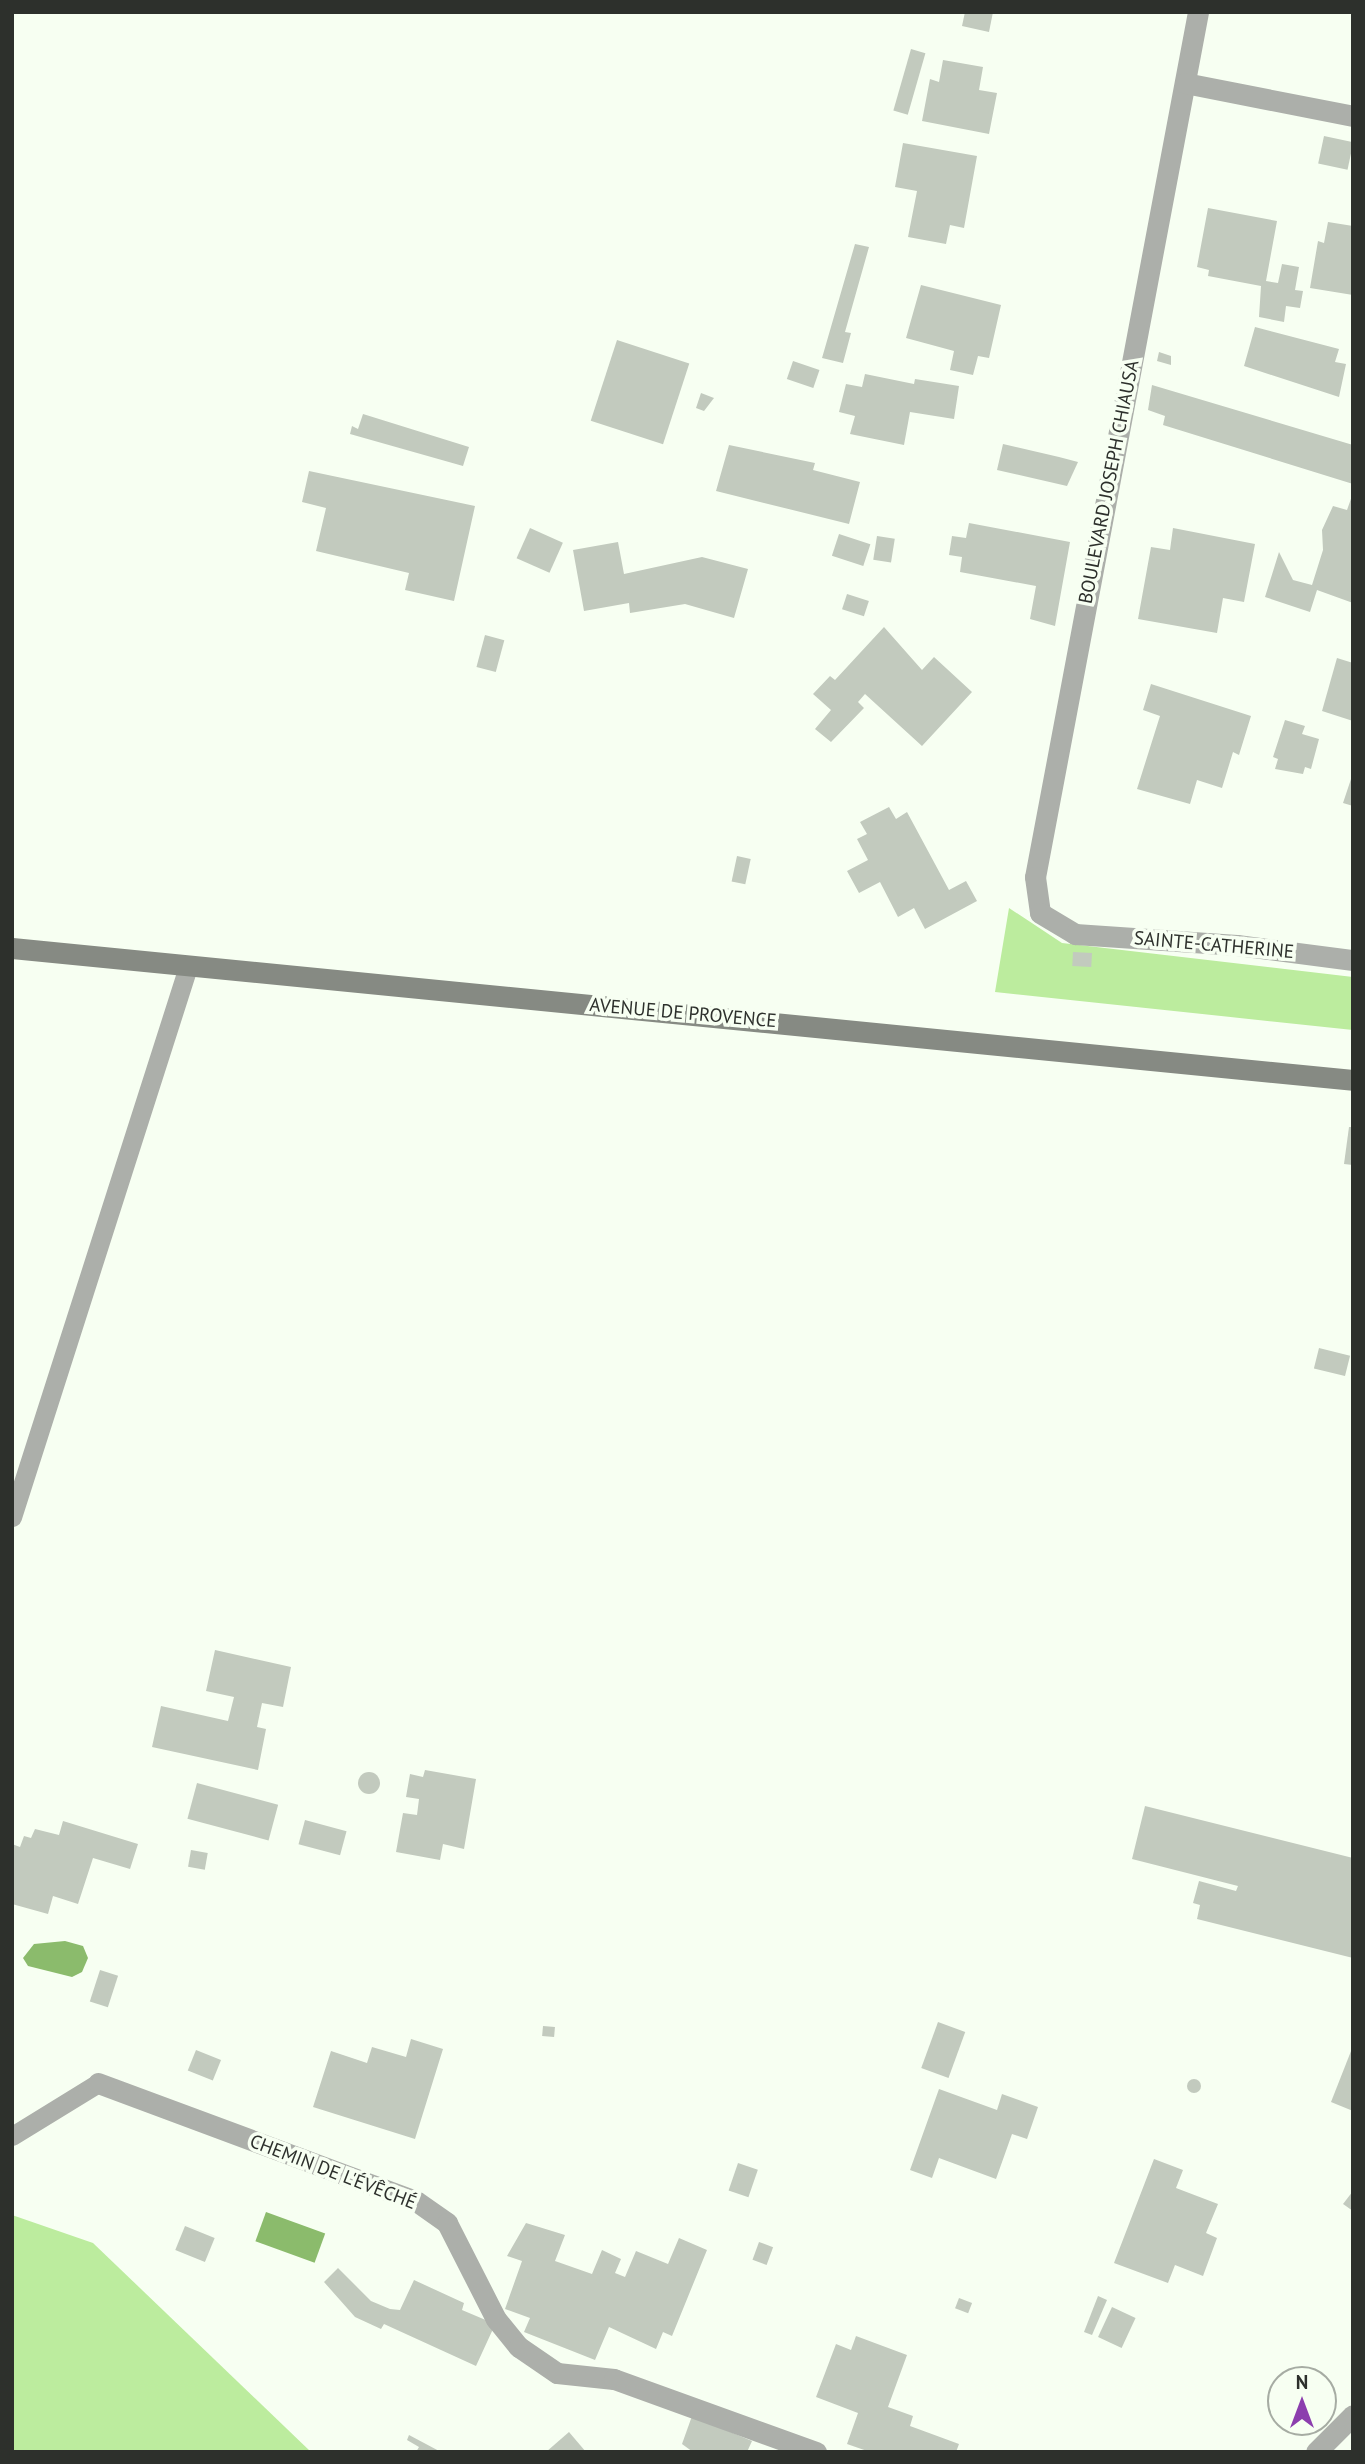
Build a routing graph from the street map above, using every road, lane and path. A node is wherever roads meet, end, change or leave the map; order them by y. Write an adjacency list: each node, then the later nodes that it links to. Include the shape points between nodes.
1 (1198, 12): 2 (street, BOULEVARD JOSEPH CHIAUSA)
2 (1185, 83): 3 (street); 4 (street, BOULEVARD JOSEPH CHIAUSA, via 1035,877 1040,913)
3 (1353, 116)
4 (1075, 934): 6 (street, SAINTE-CATHERINE, via 1237,945)
5 (12, 948): 7 (main road, AVENUE DE PROVENCE)
6 (1353, 960)
7 (188, 967): 8 (main road, AVENUE DE PROVENCE); 9 (lane)
8 (1353, 1080)
9 (12, 1517)
10 (98, 2083): 11 (lane); 13 (street, CHEMIN DE L'ÉVÊCHÉ, via 416,2201 447,2223 496,2319 519,2347 556,2373 614,2379)
11 (12, 2136)
12 (1353, 2415): 14 (street)
13 (816, 2452)
14 (1315, 2452)

